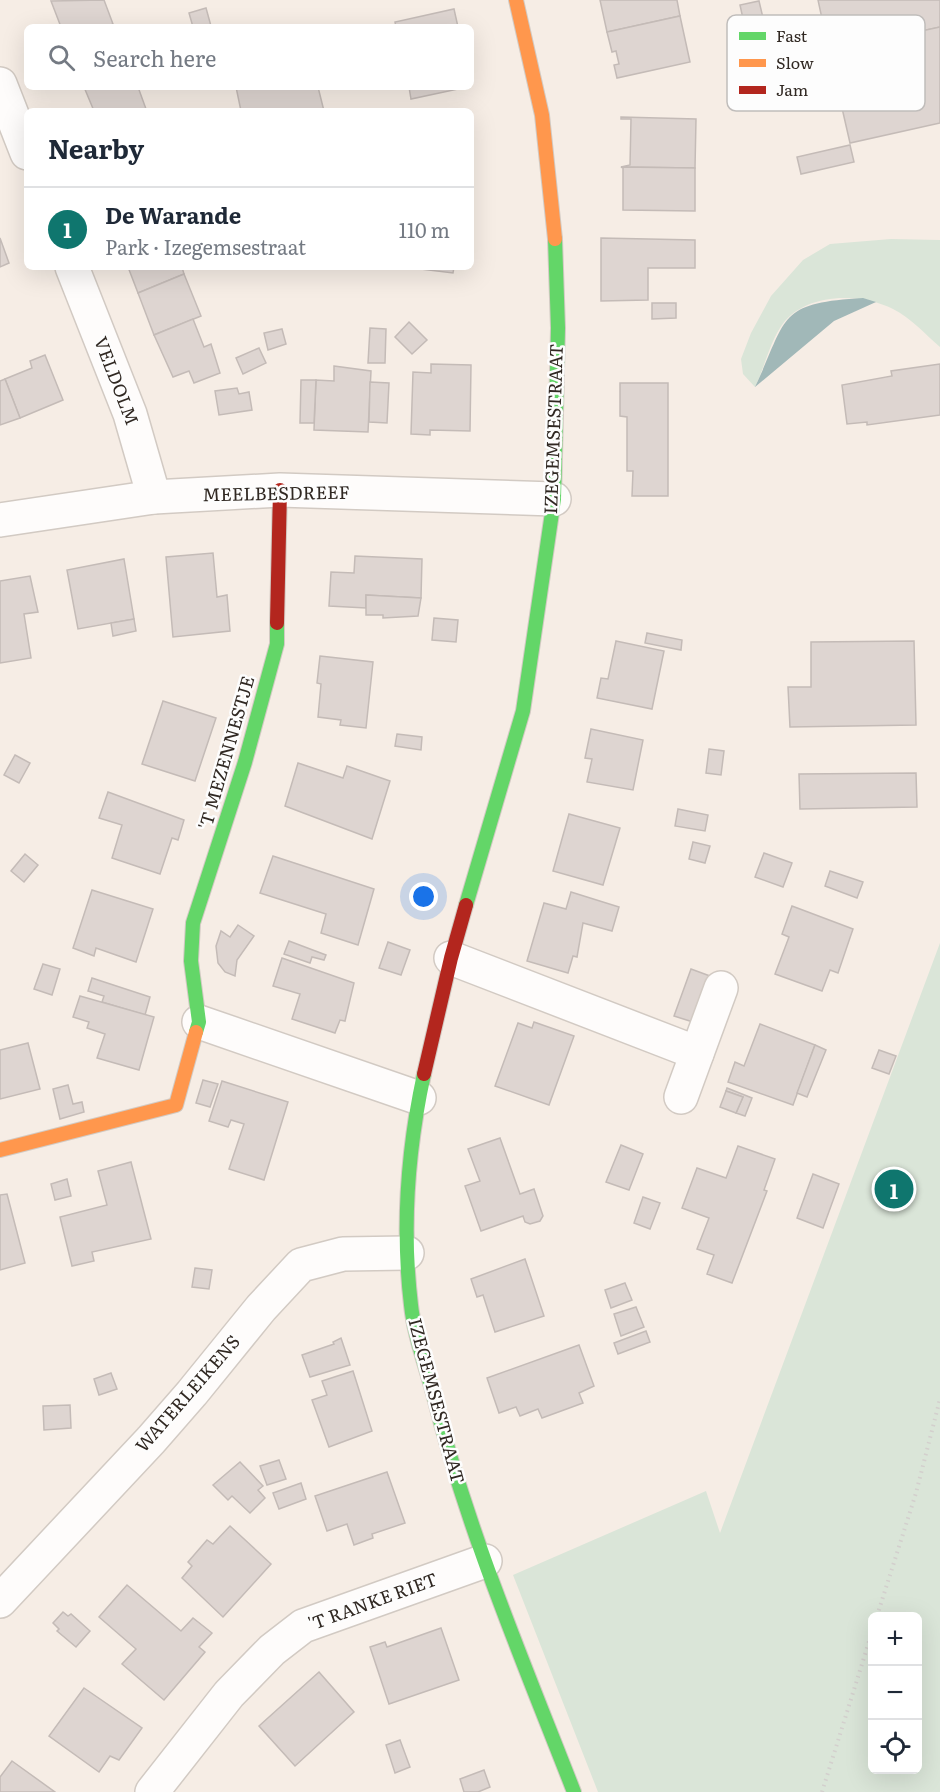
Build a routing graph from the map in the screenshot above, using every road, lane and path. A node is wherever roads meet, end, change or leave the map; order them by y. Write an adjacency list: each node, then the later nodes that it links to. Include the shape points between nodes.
1 (516, 0): 7 (street, IZEGEMSESTRAAT, via 542,115 554,218 558,328)
2 (0, 84): 3 (street)
3 (24, 145)
4 (73, 270): 6 (street, VELDOLM, via 130,414)
5 (280, 490): 6 (street, MEELBESDREEF); 7 (street, MEELBESDREEF); 11 (street, 'T MEZENNESTJE, via 277,645 246,762 193,923 191,961)
6 (154, 497): 8 (street, MEELBESDREEF)
7 (554, 499): 9 (street, IZEGEMSESTRAAT, via 523,711)
8 (0, 520)
9 (451, 958): 12 (street); 14 (street, IZEGEMSESTRAAT)
10 (721, 988): 12 (street)
11 (200, 1022): 14 (street); 15 (street, via 176,1105)
12 (697, 1053): 13 (street)
13 (681, 1097)
14 (419, 1098): 16 (street, IZEGEMSESTRAAT, via 409,1175)
15 (0, 1150)
16 (407, 1253): 18 (street, IZEGEMSESTRAAT, via 411,1307 433,1400); 19 (street, WATERLEIKENS, via 343,1254 301,1265 158,1432)
17 (940, 1399): 20 (path)
18 (485, 1561): 22 (street, 'T RANKE RIET, via 303,1626 272,1650 230,1694); 23 (street, IZEGEMSESTRAAT)
19 (0, 1601)
20 (880, 1612)
21 (868, 1648): 24 (path)
22 (152, 1792)
23 (574, 1792)
24 (822, 1792)

